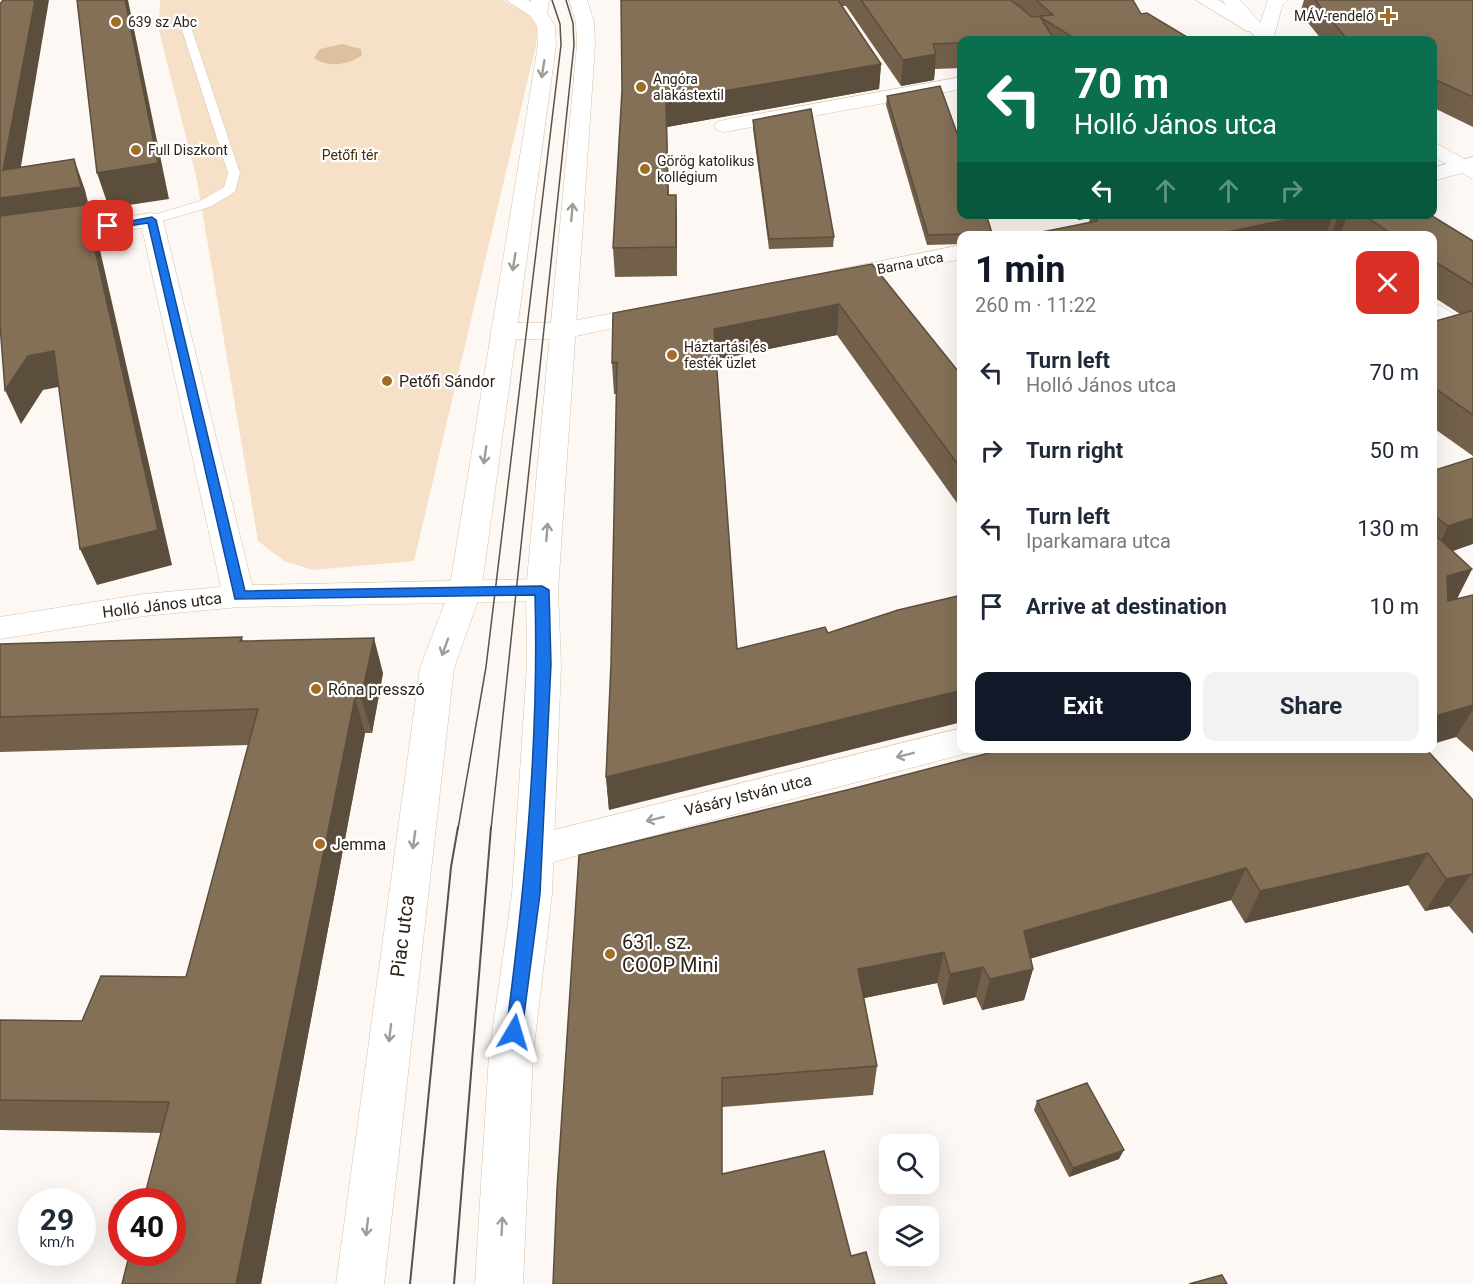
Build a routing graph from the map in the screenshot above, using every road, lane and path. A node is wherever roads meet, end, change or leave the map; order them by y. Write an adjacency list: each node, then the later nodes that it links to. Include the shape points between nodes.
1 (515, 0): 6 (street)
2 (578, 0): 24 (street, one-way to 2, via 586,45 585,22)
3 (1205, 0): 8 (street)
4 (1231, 0): 8 (street)
5 (1279, 0): 8 (street)
6 (539, 7): 23 (street, one-way to 23, via 547,45)
7 (186, 27): 17 (lane, via 234,173 230,189 205,204)
8 (1262, 35)
9 (882, 77): 11 (street)
10 (957, 84): 11 (street)
11 (895, 95): 12 (street)
12 (724, 126)
13 (1437, 139): 15 (street)
14 (1437, 149): 15 (street)
15 (1470, 163): 16 (street)
16 (1437, 174)
17 (152, 220): 18 (street); 28 (street)
18 (0, 242)
19 (957, 253): 20 (street, Barna utca)
20 (812, 282)
21 (685, 307): 24 (street)
22 (1437, 314): 25 (street)
23 (503, 331): 24 (street); 27 (street, one-way to 27)
24 (562, 331): 26 (street, one-way to 24)
25 (1473, 337)
26 (542, 590): 27 (street, Holló János utca); 31 (street, via 544,664)
27 (465, 592): 28 (street, Holló János utca); 32 (street, Piac utca, one-way to 32, via 437,668)
28 (239, 596): 29 (street, Holló János utca, via 144,605)
29 (0, 628)
30 (957, 742): 31 (street, Vásáry István utca, one-way to 31)
31 (534, 851): 33 (street, one-way to 31, via 511,1055)
32 (360, 1284)
33 (500, 1284)

